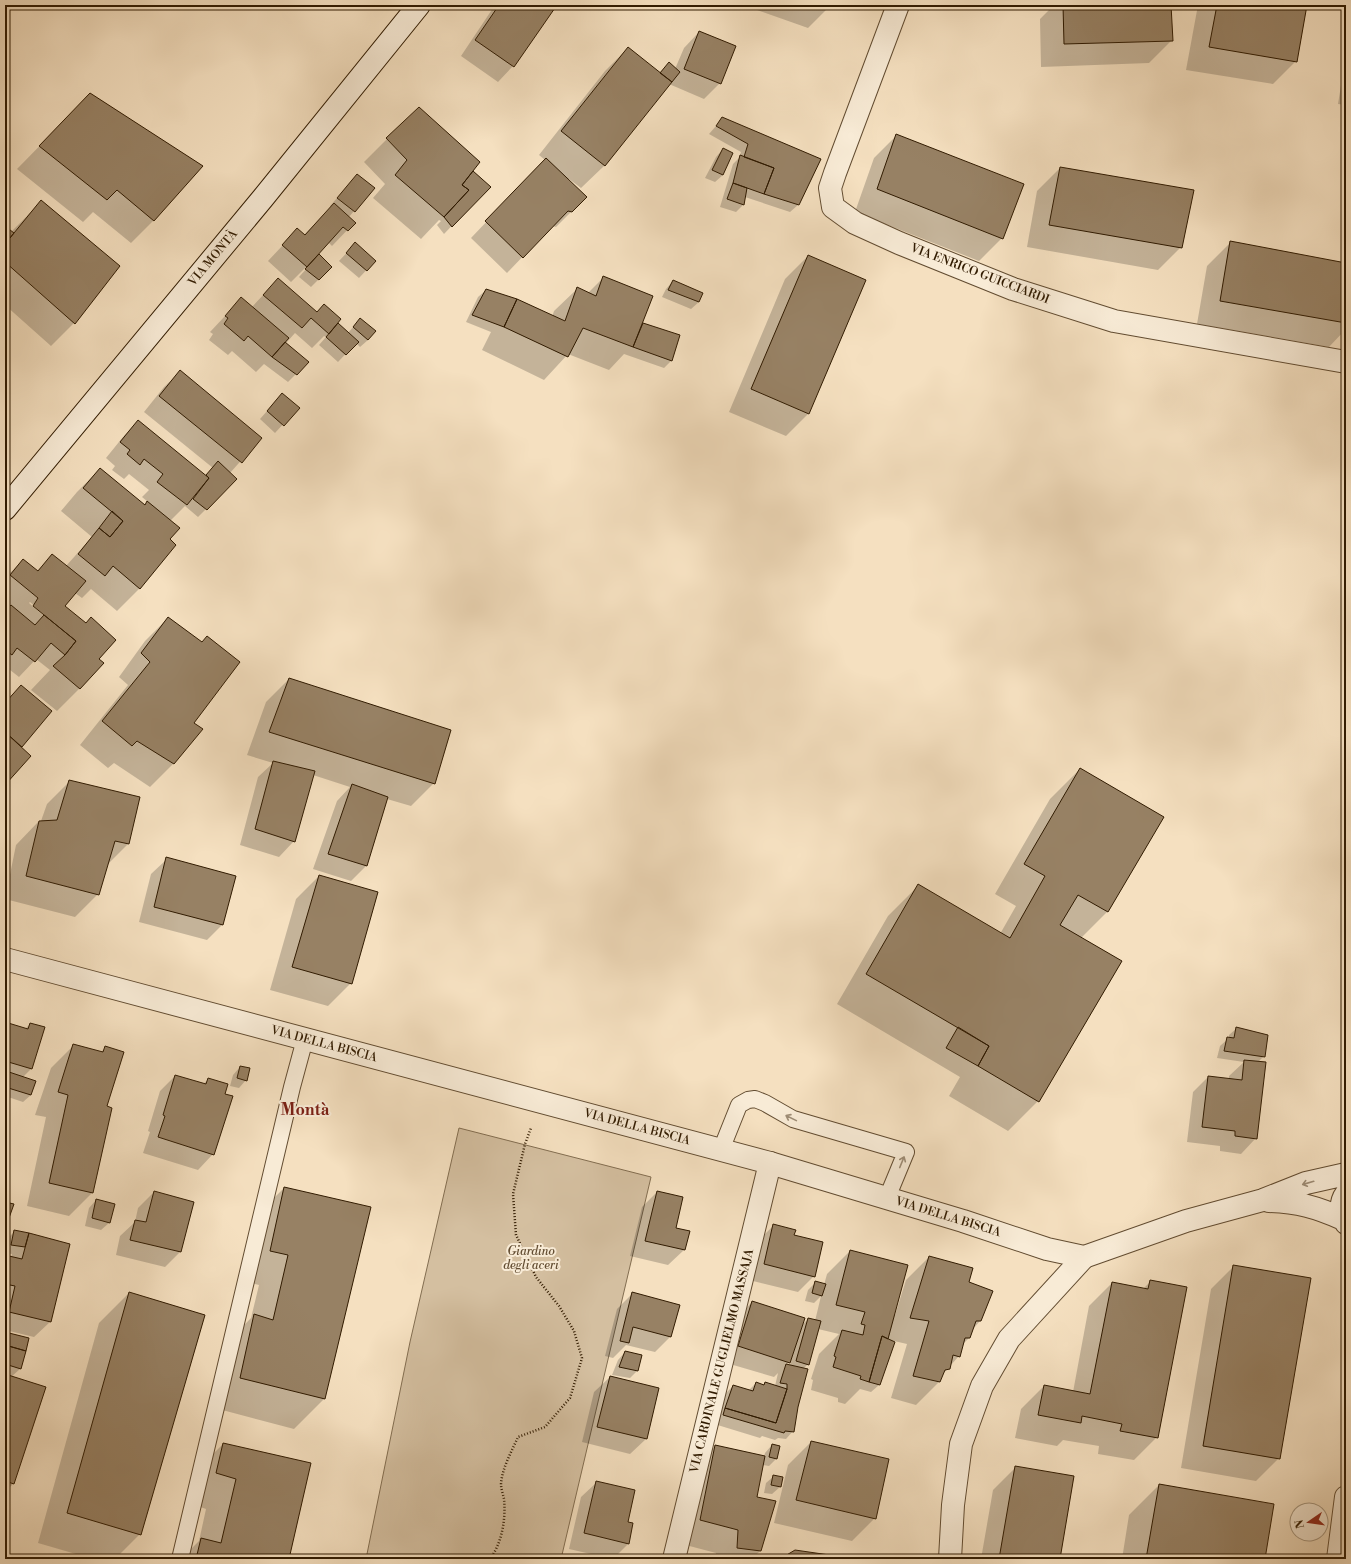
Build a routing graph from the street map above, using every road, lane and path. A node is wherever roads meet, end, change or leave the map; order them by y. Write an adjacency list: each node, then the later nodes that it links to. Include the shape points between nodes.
1 (419, 5): 4 (street, VIA MONTÀ)
2 (898, 5): 3 (street, VIA ENRICO GUICCIARDI, via 833,178 830,188 832,207 855,223 899,243 1013,289 1114,321)
3 (1346, 362)
4 (5, 509)
5 (5, 959): 6 (street, VIA DELLA BISCIA)
6 (305, 1039): 7 (street, VIA DELLA BISCIA); 17 (lane)
7 (541, 1101): 8 (street, VIA DELLA BISCIA); 18 (path, via 525,1144 512,1194 516,1235 536,1277 559,1306 574,1331 582,1358 570,1398 545,1427 518,1437 501,1484 504,1521 497,1551)
8 (721, 1150): 9 (street, VIA DELLA BISCIA); 12 (lane, one-way to 8, via 906,1152 793,1119 755,1099 739,1105)
9 (770, 1163): 12 (street, VIA DELLA BISCIA); 19 (street, VIA CARDINALE GUGLIELMO MASSAJA)
10 (1346, 1174): 13 (street, one-way to 13, via 1306,1183)
11 (1346, 1194): 14 (street, via 1341,1208)
12 (887, 1198): 15 (street, VIA DELLA BISCIA, via 1047,1249)
13 (1263, 1200): 14 (street, via 1308,1205); 15 (street, via 1186,1221)
14 (1344, 1221)
15 (1084, 1257): 20 (street, via 1010,1339 982,1386 961,1444 953,1505)
16 (1346, 1497): 21 (street)
17 (180, 1559)
18 (490, 1559)
19 (674, 1559)
20 (950, 1559)
21 (1338, 1559)

